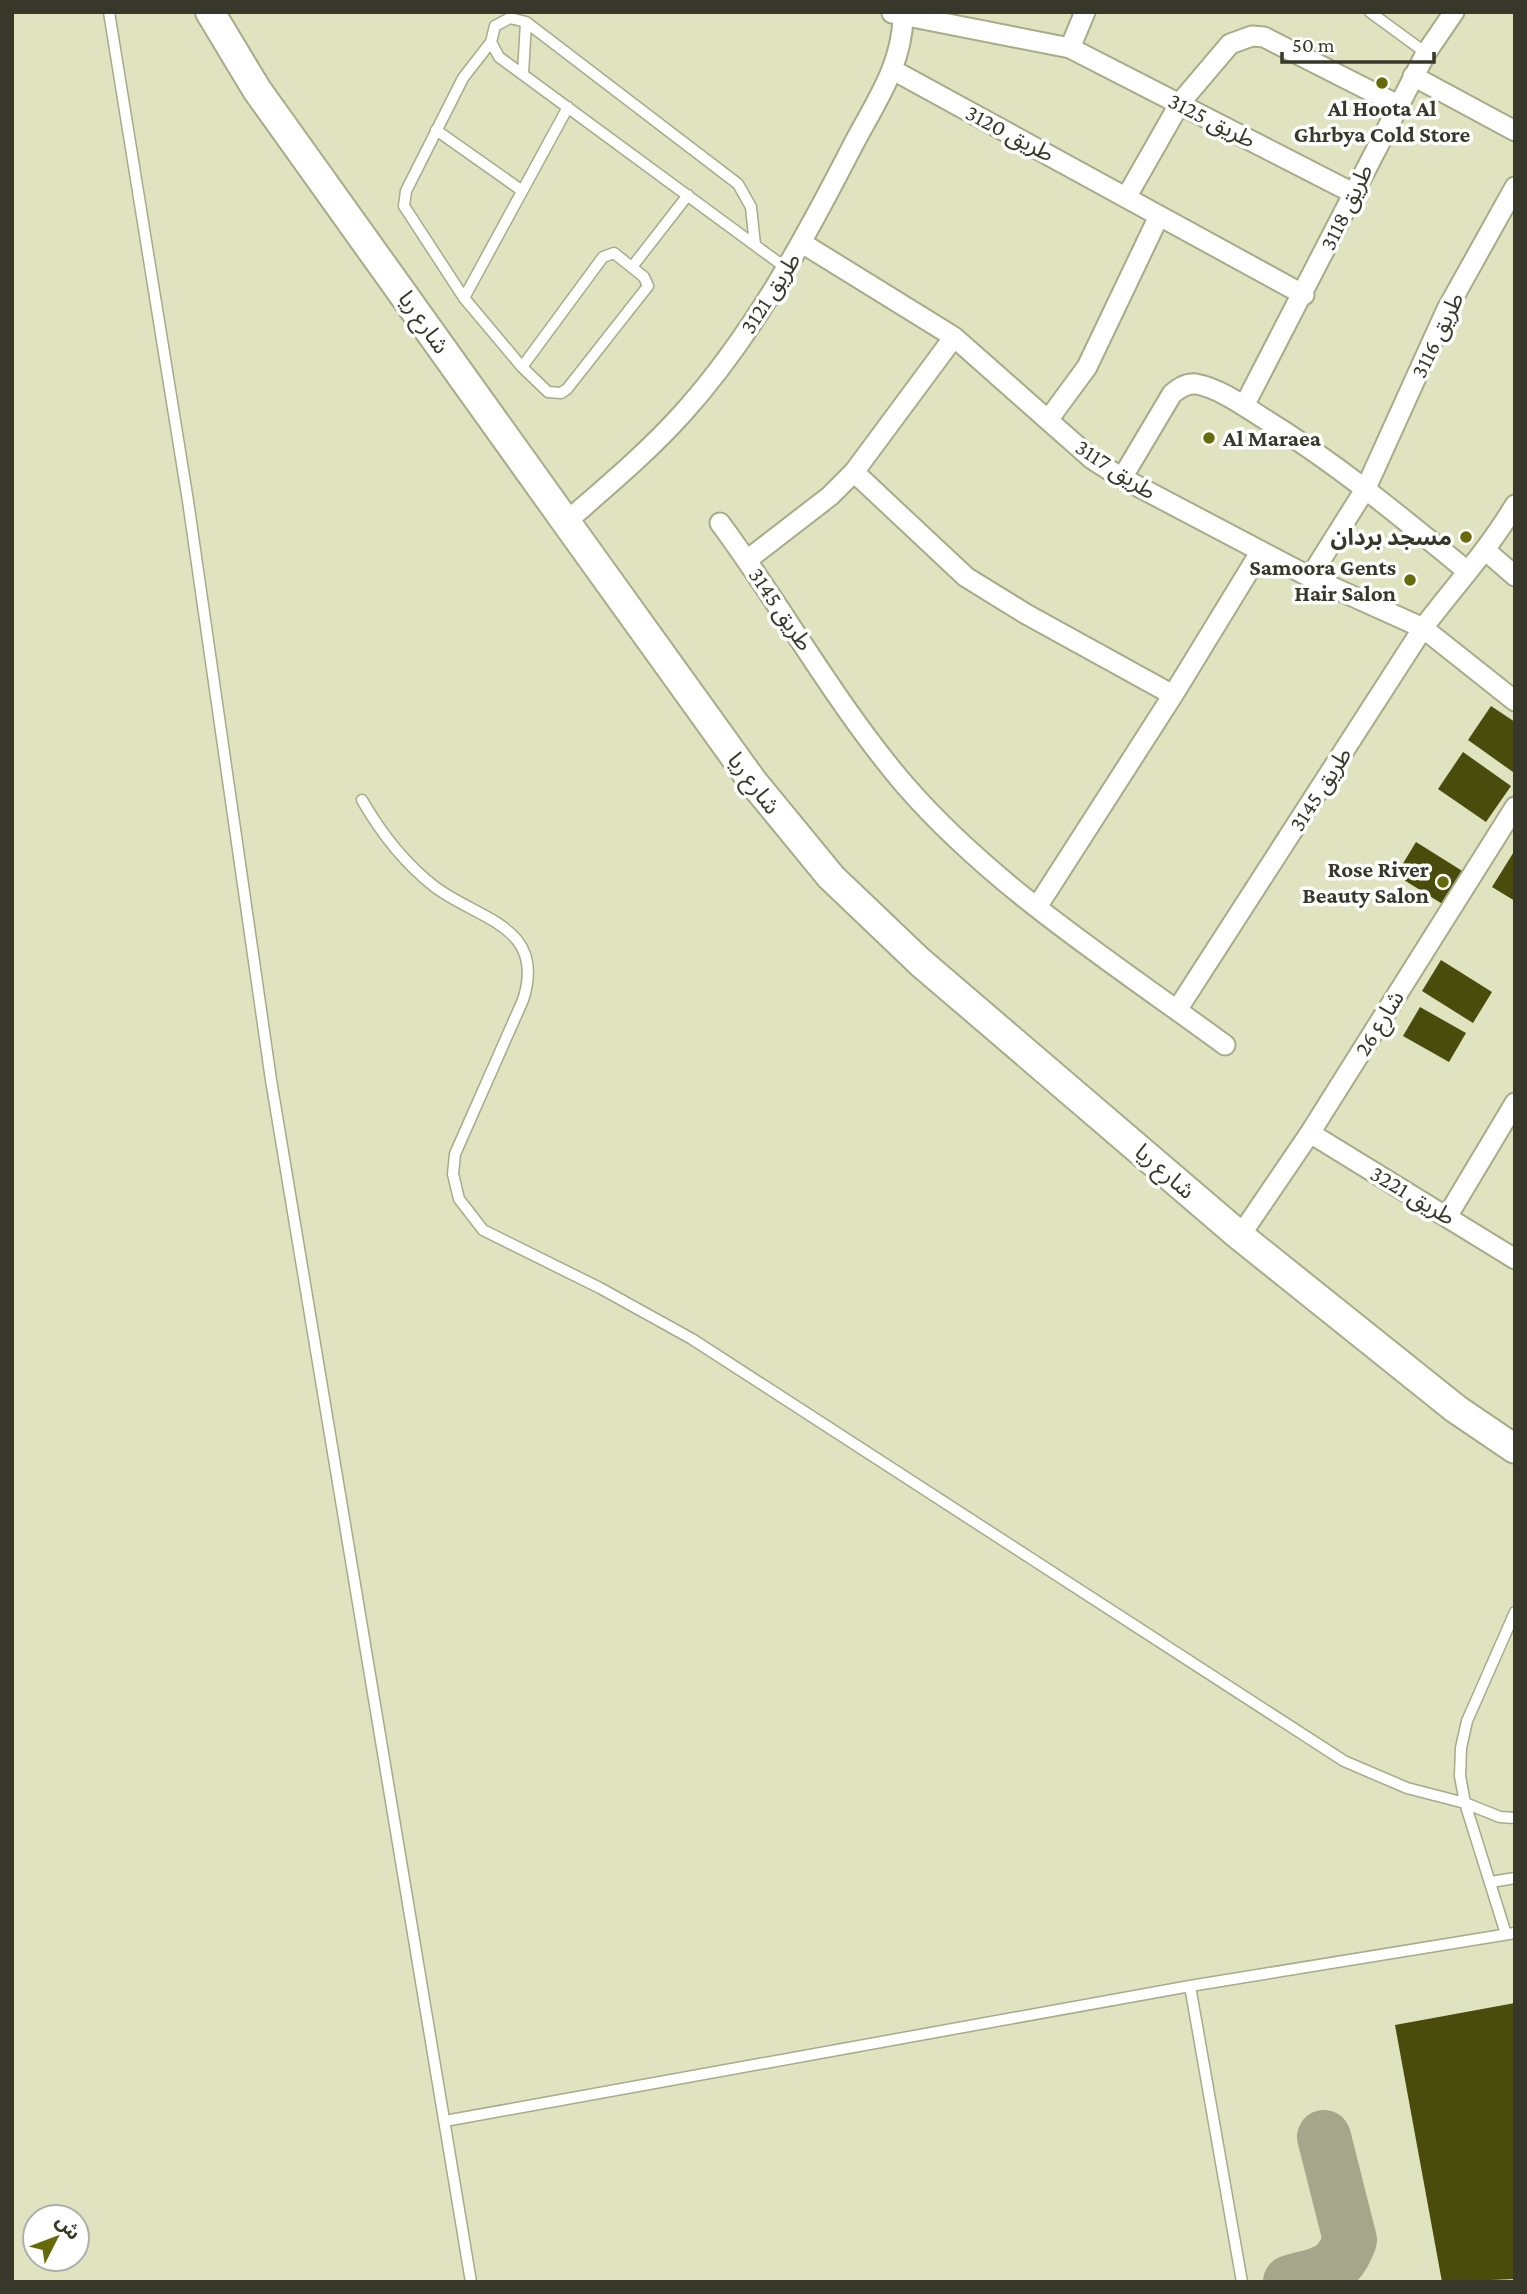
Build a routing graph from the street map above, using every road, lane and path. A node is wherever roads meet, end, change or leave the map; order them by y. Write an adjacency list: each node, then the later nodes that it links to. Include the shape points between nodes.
1 (109, 12): 70 (lane, via 188,501 271,1080)
2 (210, 12): 39 (main road, شارع ريا, via 257,90)
3 (1085, 12): 9 (street)
4 (1370, 12): 10 (lane)
5 (1454, 12): 10 (street, طريق 3118)
6 (896, 15): 9 (street, طريق 3125); 11 (street, طريق 3121, via 901,44)
7 (526, 22): 8 (lane, via 502,20 495,26); 12 (lane); 26 (lane, via 738,184 751,207)
8 (491, 42): 12 (lane, via 499,57); 17 (lane, via 463,78)
9 (1070, 48): 14 (street, طريق 3125)
10 (1426, 53): 13 (street, طريق 3118)
11 (893, 70): 23 (street, طريق 3120); 25 (street, طريق 3121)
12 (523, 74): 16 (lane)
13 (1413, 76): 15 (street, طريق 3118); 18 (street)
14 (1180, 103): 15 (street, via 1230,44 1252,36 1264,37); 21 (street, طريق 3125); 23 (street)
15 (1398, 106): 21 (street, طريق 3118)
16 (568, 107): 20 (lane); 22 (lane)
17 (436, 130): 20 (lane); 30 (lane, via 406,191 404,206)
18 (1515, 131)
19 (1515, 187): 37 (street, طريق 3116, via 1447,309)
20 (521, 190): 30 (lane)
21 (1353, 193): 29 (street, طريق 3118)
22 (688, 195): 26 (lane); 27 (lane)
23 (1127, 196): 24 (street, طريق 3120)
24 (1159, 216): 29 (street, طريق 3120); 34 (street, via 1087,367)
25 (802, 243): 28 (street, طريق 3121); 31 (street, طريق 3117)
26 (755, 245): 28 (lane)
27 (632, 267): 32 (lane, via 617,255 606,254); 32 (lane, via 647,280 646,289 567,389 548,392)
28 (786, 268): 39 (street, طريق 3121, via 726,360 682,414)
29 (1304, 295): 33 (street, طريق 3118)
30 (464, 298): 32 (lane)
31 (954, 337): 34 (street, طريق 3117); 35 (street, طريق 3145)
32 (522, 366)
33 (1244, 406): 36 (street, via 1204,386 1181,387 1172,394); 37 (street)
34 (1048, 420): 36 (street, طريق 3117)
35 (854, 472): 43 (street, طريق 3145); 48 (street, via 967,577)
36 (1122, 478): 42 (street, طريق 3117)
37 (1366, 488): 44 (street); 46 (street, طريق 3116)
38 (1515, 505): 41 (street, طريق 3145)
39 (566, 522): 58 (main road, شارع ريا, via 752,782 831,877 889,935)
40 (720, 523): 43 (street, طريق 3145)
41 (1485, 550): 44 (street, طريق 3145); 45 (street)
42 (1261, 551): 46 (street, طريق 3117); 48 (street)
43 (747, 560): 52 (street, طريق 3145, via 905,785)
44 (1466, 570): 47 (street, طريق 3145)
45 (1515, 576)
46 (1310, 577): 47 (street, طريق 3117)
47 (1423, 628): 49 (street, طريق 3117); 53 (street, طريق 3145)
48 (1173, 695): 52 (street)
49 (1515, 701)
50 (362, 800): 64 (lane, via 412,868 458,902 509,929 526,955 528,985 523,1000 455,1154 453,1174 459,1199 483,1230 692,1339 1344,1760 1407,1788)
51 (1515, 807): 56 (street, شارع 26)
52 (1037, 907): 53 (street, طريق 3145)
53 (1177, 1010): 54 (street, طريق 3145)
54 (1225, 1045)
55 (1515, 1103): 57 (street)
56 (1310, 1133): 57 (street, طريق 3221); 58 (street, شارع 26)
57 (1448, 1215): 59 (street, طريق 3221)
58 (1240, 1236): 60 (main road, شارع ريا)
59 (1515, 1259)
60 (1456, 1409): 61 (main road, شارع ريا); 62 (main road, شارع ريا)
61 (1515, 1449)
62 (1515, 1468)
63 (1515, 1612): 64 (lane, via 1467,1721 1460,1767)
64 (1465, 1803): 65 (lane); 67 (lane)
65 (1515, 1818)
66 (1515, 1878): 67 (lane)
67 (1491, 1882): 68 (lane)
68 (1510, 1933): 69 (lane)
69 (1190, 1986): 70 (lane); 72 (lane)
70 (445, 2120): 71 (lane)
71 (471, 2282)
72 (1242, 2282)

